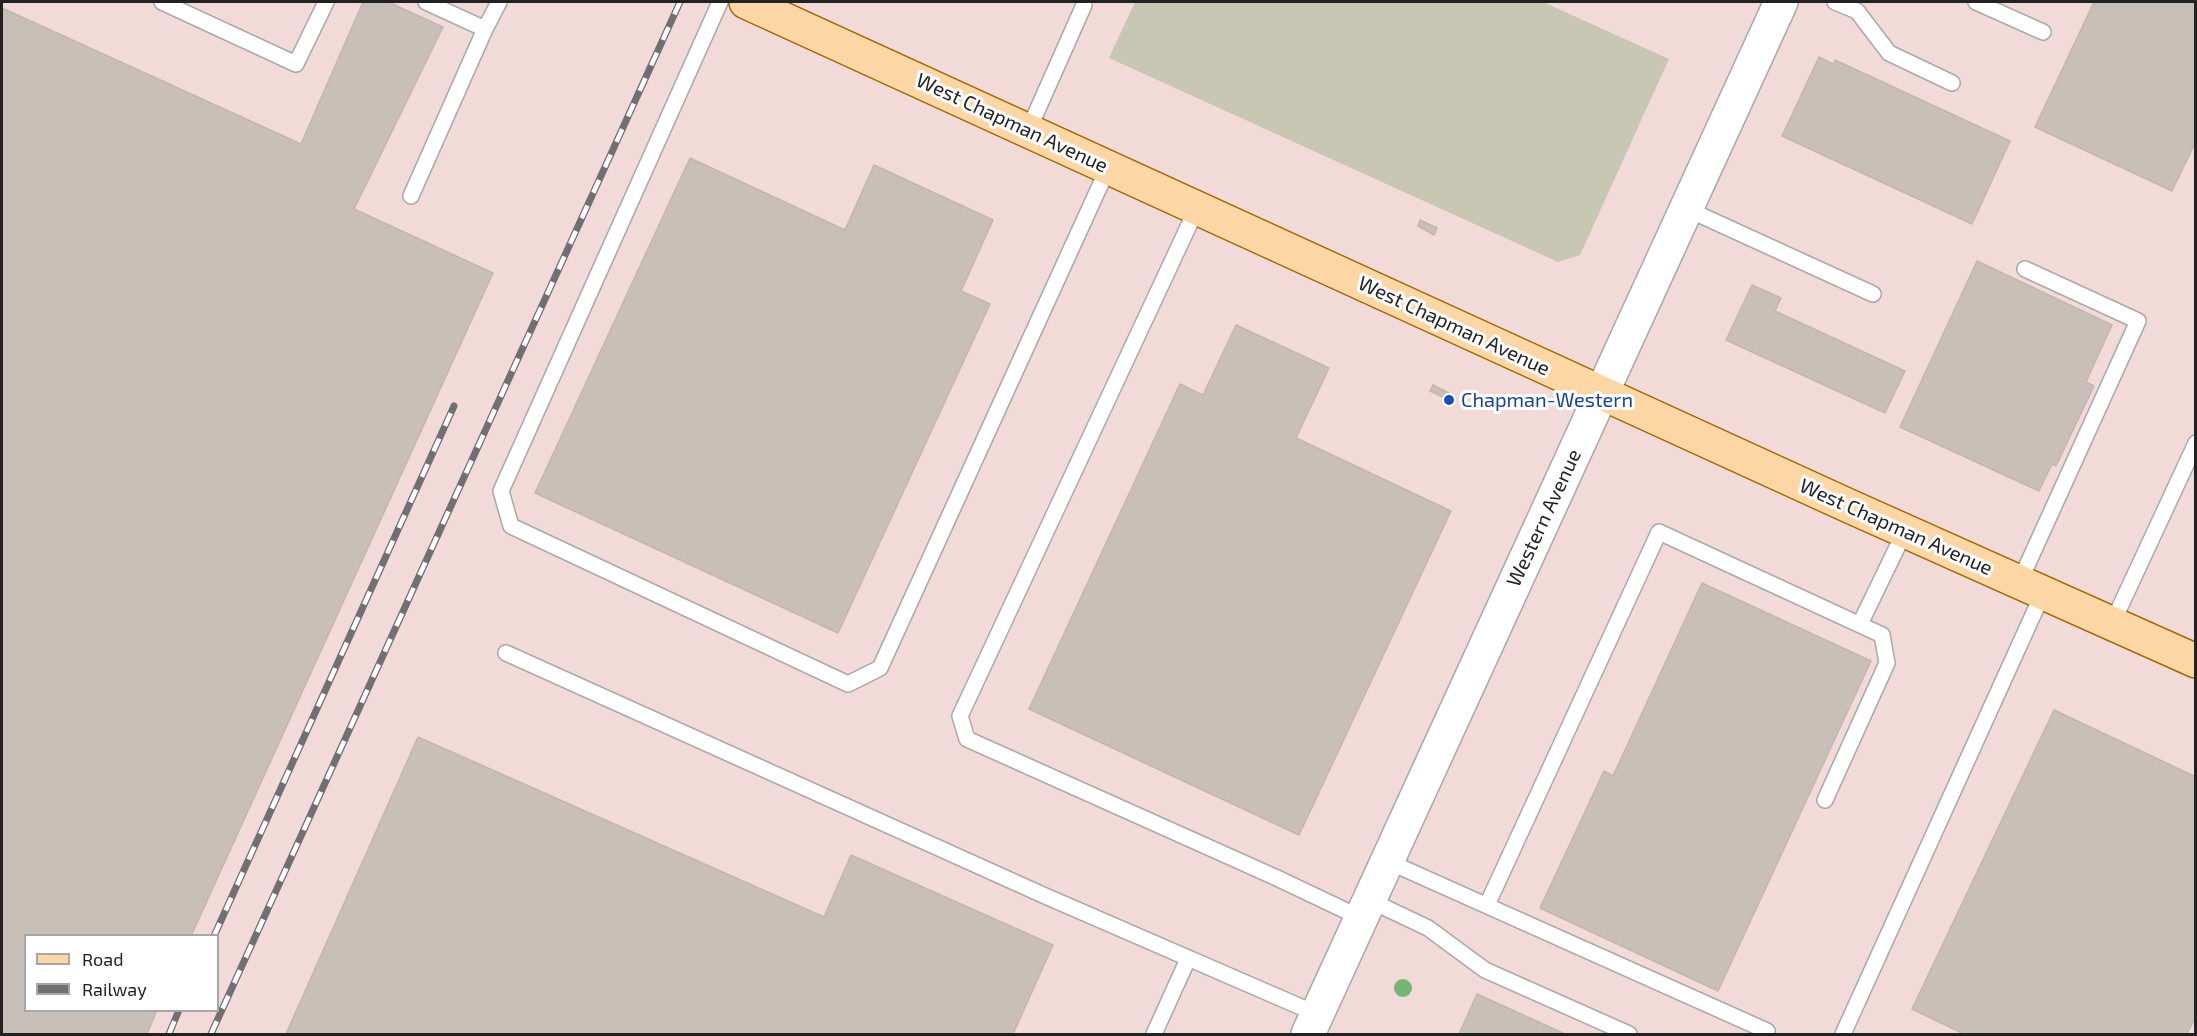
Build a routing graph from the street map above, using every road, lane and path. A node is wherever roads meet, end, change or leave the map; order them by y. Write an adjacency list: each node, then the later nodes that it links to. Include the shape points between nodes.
1 (162, 2): 2 (lane, via 296,64)
2 (326, 2)
3 (426, 2): 11 (lane)
4 (499, 2): 11 (lane)
5 (720, 2): 15 (lane, via 501,491 511,526 848,684 880,668)
6 (746, 2): 14 (main road, West Chapman Avenue)
7 (1781, 2): 18 (street, Western Avenue)
8 (1835, 2): 13 (lane, via 1857,11 1889,53)
9 (1976, 2): 12 (lane)
10 (1082, 3): 14 (lane)
11 (485, 29): 16 (lane)
12 (2043, 32)
13 (1952, 83)
14 (1028, 131): 15 (main road, West Chapman Avenue)
15 (1108, 168): 17 (main road, West Chapman Avenue)
16 (411, 196)
17 (1197, 208): 21 (main road, West Chapman Avenue); 32 (lane, via 960,716 967,739 1277,878)
18 (1687, 209): 20 (lane); 21 (street, Western Avenue)
19 (2025, 269): 24 (lane, via 2138,321)
20 (1873, 294)
21 (1600, 393): 23 (main road, West Chapman Avenue); 30 (street, Western Avenue)
22 (2196, 443): 26 (lane)
23 (1905, 531): 24 (main road, West Chapman Avenue); 25 (lane)
24 (2031, 588): 26 (main road, West Chapman Avenue); 38 (lane)
25 (1860, 624): 29 (lane, via 1882,635 1887,663); 31 (lane, via 1659,532)
26 (2112, 624): 28 (main road, West Chapman Avenue)
27 (506, 653): 33 (lane)
28 (2196, 662)
29 (1825, 801)
30 (1387, 861): 31 (lane); 32 (street, Western Avenue)
31 (1487, 905): 37 (lane, via 1767,1031)
32 (1365, 909): 34 (street, Western Avenue); 36 (lane, via 1428,928 1485,970)
33 (1188, 959): 34 (lane); 35 (lane)
34 (1313, 1024)
35 (1154, 1035)
36 (1629, 1035)
37 (1765, 1035)
38 (1843, 1035)

